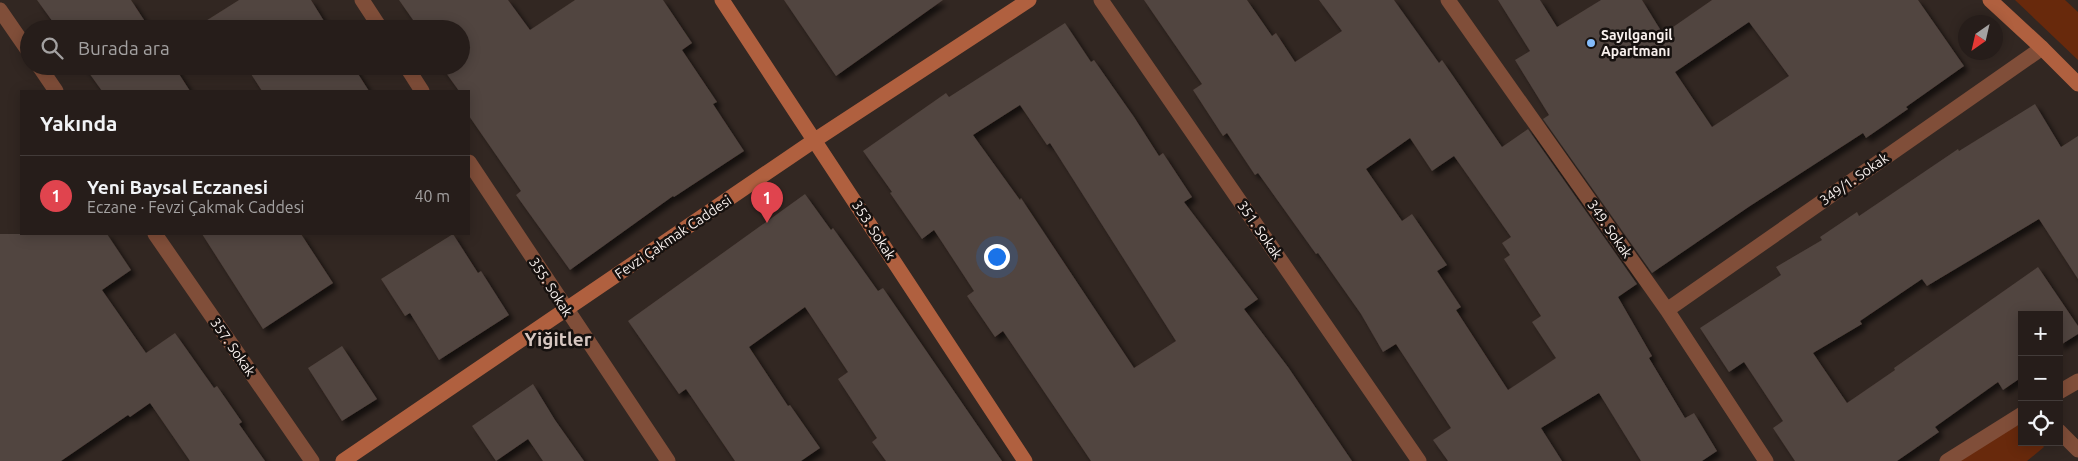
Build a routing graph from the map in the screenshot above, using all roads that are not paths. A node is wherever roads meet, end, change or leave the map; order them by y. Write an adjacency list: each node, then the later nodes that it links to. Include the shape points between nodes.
1 (362, 0): 8 (street)
2 (722, 0): 16 (main road, 353. Sokak)
3 (1029, 0): 16 (main road, Fevzi Çakmak Caddesi)
4 (1101, 0): 30 (street, 351. Sokak)
5 (1448, 0): 20 (street, 349. Sokak)
6 (1990, 0): 10 (main road)
7 (0, 10): 9 (street)
8 (375, 20)
9 (20, 39)
10 (2042, 48): 13 (main road); 20 (street, 349/1. Sokak)
11 (45, 75): 14 (street)
12 (412, 75): 15 (street)
13 (2078, 84)
14 (55, 90)
15 (421, 90)
16 (815, 140): 19 (main road, Fevzi Çakmak Caddesi); 29 (main road, 353. Sokak)
17 (470, 164): 19 (street, 355. Sokak)
18 (156, 235): 26 (street, 357. Sokak)
19 (566, 310): 27 (main road, Fevzi Çakmak Caddesi); 28 (street, 355. Sokak)
20 (1667, 310): 31 (street, 349. Sokak)
21 (2078, 381): 22 (street)
22 (2063, 390)
23 (2018, 417): 32 (street)
24 (2063, 435): 25 (street)
25 (2078, 450)
26 (312, 461)
27 (343, 461)
28 (668, 461)
29 (1025, 461)
30 (1419, 461)
31 (1766, 461)
32 (1947, 461)

